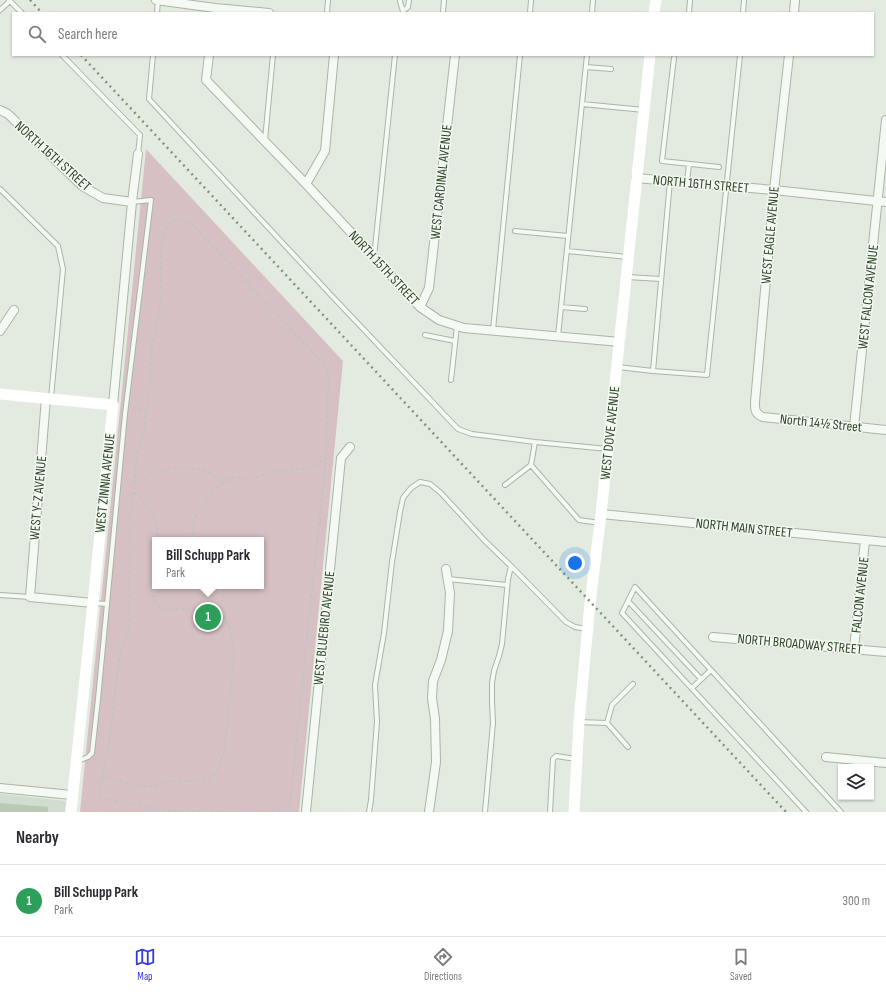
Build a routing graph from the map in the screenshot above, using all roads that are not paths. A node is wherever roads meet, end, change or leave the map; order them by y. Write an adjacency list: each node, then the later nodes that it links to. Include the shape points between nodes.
1 (9, 0): 13 (lane); 15 (lane)
2 (157, 0): 14 (street); 16 (lane)
3 (328, 0): 18 (lane)
4 (400, 0): 19 (lane)
5 (409, 0): 19 (lane, via 408,7)
6 (444, 0): 20 (lane)
7 (531, 0): 21 (lane)
8 (593, 0): 22 (lane)
9 (656, 0): 23 (main road)
10 (690, 0): 24 (lane)
11 (744, 0): 25 (lane)
12 (795, 0): 26 (street)
13 (0, 10)
14 (214, 11): 17 (street)
15 (21, 12)
16 (157, 12)
17 (242, 12)
18 (327, 12)
19 (403, 12)
20 (443, 12)
21 (530, 12)
22 (592, 12)
23 (654, 12)
24 (689, 12)
25 (743, 12)
26 (794, 12)
27 (63, 56): 47 (lane, via 140,135)
28 (153, 56): 86 (lane, via 149,99 458,429 472,434)
29 (209, 56): 46 (street, NORTH 15TH STREET, via 206,80)
30 (273, 56): 46 (lane)
31 (334, 56): 53 (street, via 325,151)
32 (395, 56): 62 (lane)
33 (455, 56): 67 (street, WEST CARDINAL AVENUE, via 429,288)
34 (520, 56): 71 (lane)
35 (587, 56): 40 (lane)
36 (650, 56): 44 (main road, WEST DOVE AVENUE)
37 (740, 56): 54 (lane)
38 (789, 56): 56 (street, WEST EAGLE AVENUE)
39 (674, 58): 48 (lane, via 662,161)
40 (586, 67): 41 (lane); 42 (lane)
41 (611, 70)
42 (582, 104): 44 (lane); 60 (lane)
43 (0, 110): 58 (street, NORTH 16TH STREET, via 8,114 82,186 103,198)
44 (644, 110): 50 (main road, WEST DOVE AVENUE)
45 (886, 120): 57 (street, WEST FALCON AVENUE)
46 (265, 140): 53 (street, NORTH 15TH STREET)
47 (138, 154): 58 (street, WEST ZINNIA AVENUE)
48 (689, 164): 49 (lane); 52 (lane)
49 (719, 167)
50 (636, 178): 51 (street, NORTH 16TH STREET); 63 (main road, WEST DOVE AVENUE)
51 (670, 181): 52 (street, NORTH 16TH STREET); 65 (lane)
52 (687, 182): 54 (street, NORTH 16TH STREET)
53 (306, 184): 62 (street, NORTH 15TH STREET)
54 (726, 186): 56 (street, NORTH 16TH STREET); 78 (lane, via 707,376)
55 (0, 189): 81 (lane, via 58,246 63,270)
56 (774, 190): 57 (street, NORTH 16TH STREET); 83 (street, WEST EAGLE AVENUE, via 755,402)
57 (882, 201): 84 (street, WEST FALCON AVENUE)
58 (132, 202): 82 (street, WEST ZINNIA AVENUE); 102 (lane, via 151,200 126,406)
59 (515, 231): 60 (lane)
60 (568, 236): 61 (lane)
61 (567, 251): 63 (lane); 66 (lane)
62 (374, 257): 67 (street, NORTH 15TH STREET)
63 (628, 257): 64 (main road, WEST DOVE AVENUE)
64 (626, 277): 65 (lane); 76 (main road, WEST DOVE AVENUE)
65 (661, 280): 78 (lane)
66 (561, 306): 68 (lane); 74 (lane)
67 (420, 307): 70 (street, NORTH 15TH STREET, via 440,320)
68 (586, 309)
69 (14, 310): 72 (street)
70 (457, 326): 71 (street, NORTH 15TH STREET); 75 (lane)
71 (493, 330): 74 (street, NORTH 15TH STREET)
72 (0, 331)
73 (425, 334): 75 (lane)
74 (558, 336): 76 (street, NORTH 15TH STREET)
75 (455, 341): 79 (lane)
76 (620, 342): 77 (main road, WEST DOVE AVENUE)
77 (617, 367): 78 (lane); 88 (main road, WEST DOVE AVENUE)
78 (653, 371)
79 (451, 380)
80 (0, 394): 81 (main road)
81 (49, 399): 82 (main road); 99 (street, WEST Y-Z AVENUE)
82 (113, 405): 101 (main road, WEST ZINNIA AVENUE)
83 (757, 414): 84 (street, North 14½ Street, via 763,417)
84 (854, 427): 85 (street, North 14½ Street)
85 (886, 430)
86 (535, 442): 88 (lane); 89 (lane)
87 (350, 447): 121 (street, WEST BLUEBIRD AVENUE, via 341,458)
88 (608, 449): 91 (main road, WEST DOVE AVENUE)
89 (531, 465): 90 (lane); 91 (lane, via 579,520)
90 (505, 485)
91 (601, 519): 92 (street, NORTH MAIN STREET); 103 (main road, WEST DOVE AVENUE)
92 (865, 540): 93 (street, NORTH MAIN STREET); 105 (street, FALCON AVENUE)
93 (886, 542)
94 (511, 566): 97 (lane); 103 (lane, via 566,622 575,627); 122 (lane, via 430,484 420,482 403,498 375,685 377,728)
95 (446, 569): 96 (street)
96 (448, 579): 97 (lane); 123 (street, via 448,631 433,681 436,762)
97 (507, 585): 124 (lane, via 502,644 492,683 493,731)
98 (0, 595): 99 (lane)
99 (30, 597): 101 (street)
100 (628, 601): 107 (lane, via 634,587); 108 (lane); 110 (lane, via 622,613)
101 (93, 603): 102 (lane); 116 (main road, WEST ZINNIA AVENUE)
102 (108, 604): 116 (lane, via 92,753)
103 (588, 629): 111 (main road, WEST DOVE AVENUE)
104 (713, 637): 105 (street, NORTH BROADWAY STREET)
105 (854, 649): 106 (street, NORTH BROADWAY STREET)
106 (886, 652)
107 (711, 670): 108 (lane); 128 (lane)
108 (701, 679): 110 (lane)
109 (633, 684): 112 (lane, via 612,705)
110 (692, 688): 127 (lane)
111 (578, 722): 112 (lane); 115 (main road, WEST DOVE AVENUE)
112 (607, 723): 113 (lane)
113 (628, 747)
114 (826, 757): 117 (street)
115 (577, 759): 125 (lane, via 556,756 553,759); 126 (main road, WEST DOVE AVENUE)
116 (76, 762): 119 (main road, WEST ZINNIA AVENUE)
117 (886, 763)
118 (0, 788): 119 (street)
119 (72, 795): 120 (main road, WEST ZINNIA AVENUE)
120 (71, 812)
121 (306, 812)
122 (369, 812)
123 (429, 812)
124 (485, 812)
125 (550, 812)
126 (574, 812)
127 (806, 812)
128 (841, 812)

